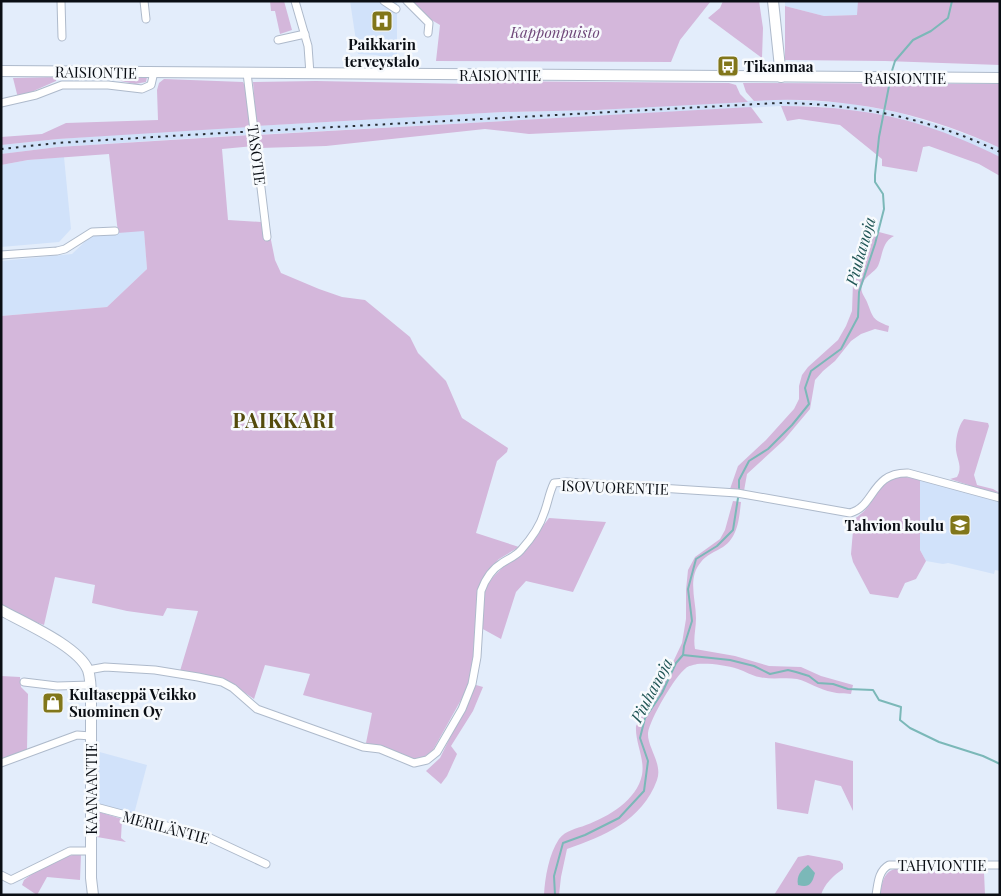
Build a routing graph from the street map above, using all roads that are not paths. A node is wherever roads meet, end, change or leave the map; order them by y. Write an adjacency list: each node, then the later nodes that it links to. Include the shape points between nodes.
1 (61, 1): 11 (street)
2 (144, 1): 8 (street)
3 (296, 1): 10 (street)
4 (384, 1): 7 (street)
5 (406, 1): 9 (street, via 429,23)
6 (774, 1): 17 (main road)
7 (396, 8)
8 (146, 19)
9 (428, 33)
10 (305, 34): 12 (street); 16 (street)
11 (62, 37)
12 (278, 40)
13 (1, 71): 14 (main road, RAISIONTIE)
14 (154, 72): 15 (main road, RAISIONTIE); 19 (street, via 151,84 142,89 71,84)
15 (247, 74): 16 (main road, RAISIONTIE); 21 (street, TASOTIE)
16 (310, 74): 17 (main road, RAISIONTIE)
17 (781, 77): 18 (main road, RAISIONTIE)
18 (1000, 78)
19 (1, 103)
20 (115, 231): 22 (street, via 92,232 57,252)
21 (267, 237)
22 (1, 255)
23 (1000, 498): 25 (street, ISOVUORENTIE, via 898,472 882,480 856,512 850,513 737,493 554,483 544,513 530,539 517,554 500,564 483,584 475,672 468,697 437,752 421,762 414,763 257,709 222,682 155,670 105,667)
24 (1, 610): 25 (main road, KAANAANTIE, via 65,646 80,657)
25 (88, 670): 27 (main road, KAANAANTIE)
26 (24, 682): 27 (street, via 57,686)
27 (91, 685): 28 (main road, KAANAANTIE)
28 (91, 736): 29 (street, via 77,735); 30 (main road, KAANAANTIE)
29 (1, 763)
30 (92, 806): 31 (main road, KAANAANTIE); 32 (street, MERILÄNTIE, via 208,837)
31 (91, 851): 34 (street, via 70,851 12,880); 35 (main road, KAANAANTIE)
32 (266, 864)
33 (1000, 865): 36 (street, TAHVIONTIE, via 889,865 881,872)
34 (1, 875)
35 (93, 895)
36 (876, 895)

